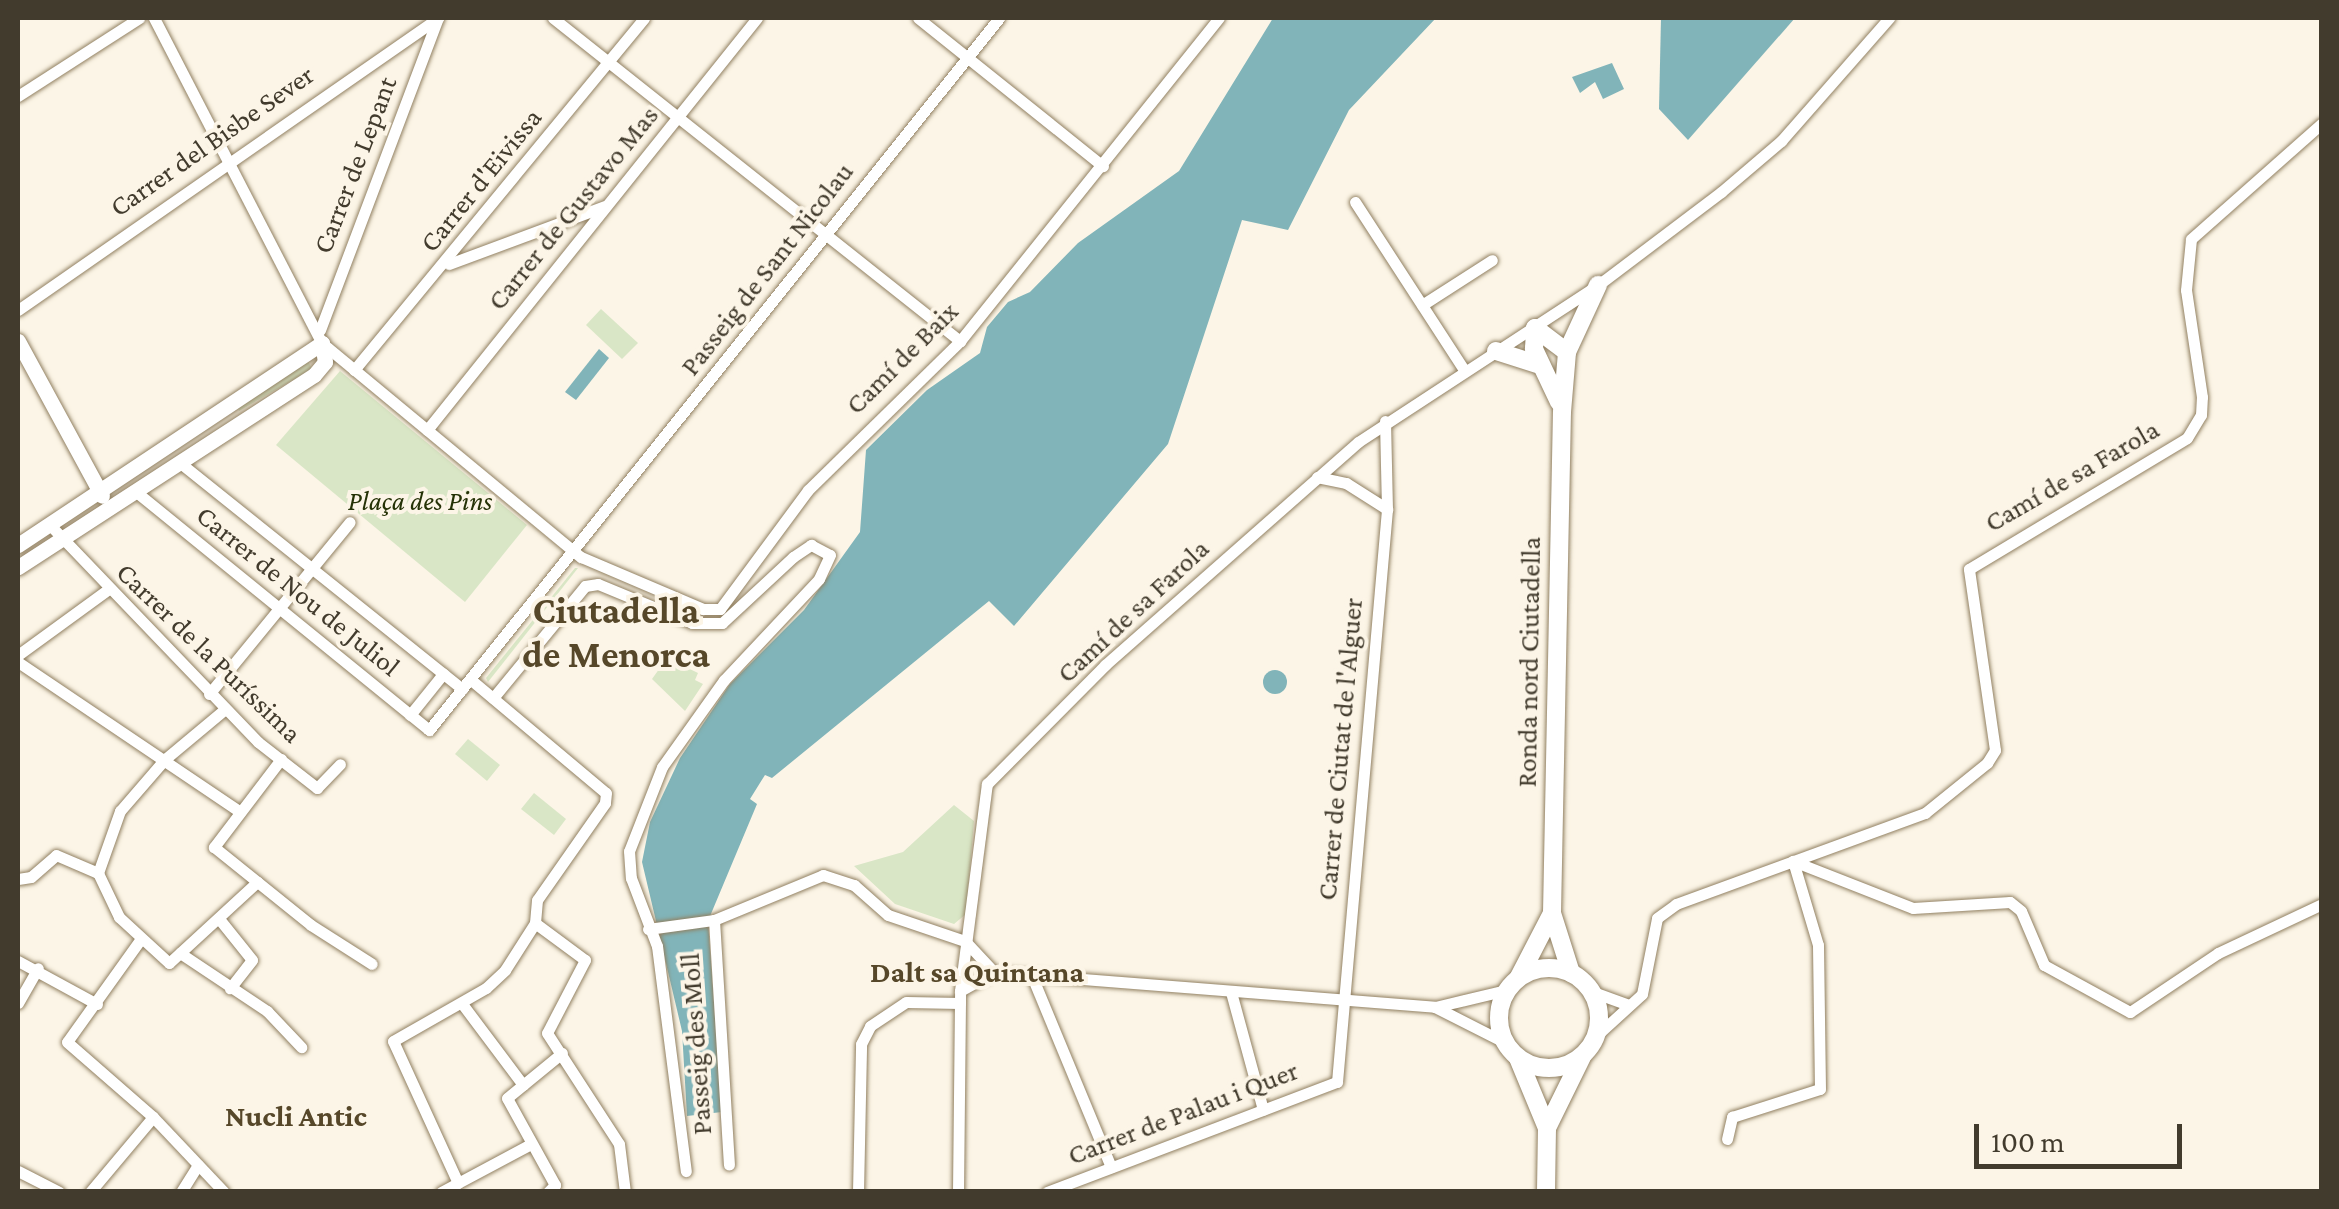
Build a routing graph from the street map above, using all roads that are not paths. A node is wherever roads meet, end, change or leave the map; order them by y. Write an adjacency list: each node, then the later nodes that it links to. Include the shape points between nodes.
1 (138, 18): 13 (street)
2 (154, 18): 16 (street)
3 (438, 18): 16 (street, Carrer del Bisbe Sever); 27 (street, Carrer de Lepant)
4 (553, 18): 12 (street)
5 (644, 18): 12 (street, Carrer d'Eivissa)
6 (757, 18): 14 (street, Carrer de Gustavo Mas)
7 (918, 18): 11 (street)
8 (998, 18): 11 (street, Passeig de Sant Nicolau)
9 (1218, 18): 17 (street, Camí de Baix)
10 (1889, 18): 23 (street, Camí de sa Farola, via 1781,140)
11 (967, 57): 17 (street); 20 (street, Passeig de Sant Nicolau)
12 (608, 62): 14 (street); 22 (street, Carrer d'Eivissa)
13 (18, 96)
14 (678, 118): 19 (street, Carrer de Gustavo Mas); 20 (street)
15 (2322, 123): 67 (street, Camí de sa Farola, via 2192,239 2186,290 2202,398 2201,415 2187,438 1969,569 1994,735 1987,763 1926,813)
16 (230, 160): 25 (street, Carrer del Bisbe Sever); 27 (street)
17 (1104, 166): 29 (street, Camí de Baix)
18 (1355, 202): 24 (street)
19 (609, 204): 22 (street); 39 (street, Carrer de Gustavo Mas)
20 (825, 235): 29 (street); 51 (street, Passeig de Sant Nicolau)
21 (1492, 260): 24 (street)
22 (445, 266): 33 (street, Carrer d'Eivissa)
23 (1598, 285): 26 (street, Camí de sa Farola); 31 (main road)
24 (1422, 305): 34 (street)
25 (18, 310)
26 (1535, 328): 30 (street, Camí de sa Farola); 31 (main road); 32 (main road)
27 (321, 337): 33 (street); 35 (street); 38 (street, via 325,362 314,376)
28 (18, 340): 44 (street)
29 (960, 341): 51 (street, Camí de Baix, via 808,490 720,609 642,586)
30 (1496, 352): 32 (main road); 34 (street, Camí de sa Farola)
31 (1566, 352): 36 (main road, Ronda nord Ciutadella)
32 (1540, 365): 36 (main road)
33 (354, 370): 39 (street)
34 (1464, 370): 37 (street, Camí de sa Farola)
35 (222, 410): 38 (street); 40 (street)
36 (1562, 412): 72 (main road, Ronda nord Ciutadella)
37 (1385, 420): 42 (street, Camí de sa Farola); 46 (street, Carrer de Ciutat de l'Alguer)
38 (234, 427): 41 (street)
39 (427, 430): 51 (street)
40 (168, 446): 41 (street); 44 (street)
41 (179, 462): 43 (street); 53 (street)
42 (1316, 478): 46 (street, via 1346,483); 78 (street, Camí de sa Farola, via 987,784)
43 (135, 491): 45 (street); 55 (street, Carrer de Nou de Juliol)
44 (98, 492): 45 (street); 48 (street)
45 (110, 507): 49 (street)
46 (1386, 508): 91 (street, Carrer de Ciutat de l'Alguer)
47 (350, 522): 53 (street)
48 (49, 524): 49 (street, Carrer de la Puríssima); 50 (street)
49 (59, 540): 52 (street); 54 (street, Carrer de la Puríssima)
50 (18, 545)
51 (574, 552): 58 (street)
52 (18, 567)
53 (313, 570): 55 (street); 57 (street)
54 (108, 590): 56 (street); 59 (street, Carrer de la Puríssima)
55 (280, 609): 59 (street); 62 (street, Carrer de Nou de Juliol)
56 (18, 659): 64 (street)
57 (443, 674): 58 (street); 62 (street)
58 (466, 684): 60 (street); 62 (street, Carrer de Nou de Juliol, via 429,730)
59 (209, 694): 61 (street, Carrer de la Puríssima)
60 (493, 698): 75 (street, via 606,793 606,803 537,900); 76 (street, via 585,586 598,584 692,622 722,623 793,556 811,545 830,555 812,587 724,680 662,767 629,851)
61 (224, 709): 63 (street, Carrer de la Puríssima); 64 (street)
62 (410, 715)
63 (280, 758): 65 (street, Carrer de la Puríssima, via 317,788); 66 (street)
64 (164, 760): 66 (street); 68 (street, via 120,811)
65 (340, 764)
66 (240, 812): 70 (street, via 214,847)
67 (1793, 861): 71 (street, via 1913,908 2010,902 2021,910 2044,964 2130,1012 2218,952); 95 (street, Camí de sa Farola, via 1676,904 1657,918 1642,994); 108 (street, via 1818,945 1820,1089 1732,1117)
68 (98, 872): 69 (street, via 56,855); 77 (street, via 119,917)
69 (18, 880)
70 (258, 882): 73 (street); 81 (street)
71 (2322, 904)
72 (1552, 914): 84 (main road, Ronda nord Ciutadella); 86 (main road, Ronda nord Ciutadella)
73 (220, 920): 79 (street); 87 (street, via 252,960)
74 (711, 921): 76 (street); 78 (street, via 823,875 854,885 888,916); 111 (street, Passeig des Moll)
75 (535, 923): 94 (street, via 505,970); 100 (street, via 584,960 546,1033)
76 (655, 928): 113 (street)
77 (140, 940): 79 (street, via 169,963); 93 (street)
78 (966, 941): 83 (street); 90 (street)
79 (180, 953): 87 (street)
80 (18, 961): 82 (street)
81 (372, 964)
82 (38, 968): 92 (street); 93 (street)
83 (994, 972): 85 (street); 90 (street)
84 (1572, 973): 86 (main road, via 1537,969); 89 (main road)
85 (1031, 974): 88 (street); 112 (street)
86 (1513, 984): 96 (street); 98 (main road, via 1499,1010)
87 (230, 988): 99 (street, via 267,1011)
88 (1231, 992): 91 (street); 105 (street)
89 (1592, 992): 95 (street); 97 (main road)
90 (960, 997): 124 (street, via 906,1002 870,1026 862,1044); 125 (street)
91 (1344, 999): 96 (street); 103 (street, Carrer de Ciutat de l'Alguer)
92 (18, 1003)
93 (97, 1004): 106 (street, via 66,1042)
94 (463, 1004): 104 (street); 115 (street, via 393,1041)
95 (1629, 1005): 97 (street)
96 (1435, 1007): 98 (street)
97 (1596, 1036): 101 (main road)
98 (1504, 1042): 102 (main road)
99 (302, 1048)
100 (562, 1053): 104 (street); 123 (street, via 619,1144)
101 (1583, 1055): 102 (main road, via 1550,1069); 107 (main road)
102 (1517, 1058): 107 (main road)
103 (1337, 1082): 105 (street, Carrer de Palau i Quer)
104 (523, 1086): 109 (street, via 507,1098)
105 (1263, 1110): 112 (street, Carrer de Palau i Quer)
106 (153, 1118): 110 (street); 119 (street)
107 (1548, 1128): 127 (main road)
108 (1727, 1139)
109 (528, 1145): 115 (street); 116 (street)
110 (198, 1165): 120 (street); 121 (street)
111 (729, 1165)
112 (1111, 1167): 126 (street, Carrer de Palau i Quer)
113 (686, 1171)
114 (23, 1174): 117 (street); 118 (street)
115 (458, 1182): 122 (street)
116 (551, 1188)
117 (20, 1192)
118 (59, 1192)
119 (90, 1192)
120 (182, 1192)
121 (224, 1192)
122 (441, 1192)
123 (625, 1192)
124 (858, 1192)
125 (958, 1192)
126 (1047, 1192)
127 (1546, 1192)

